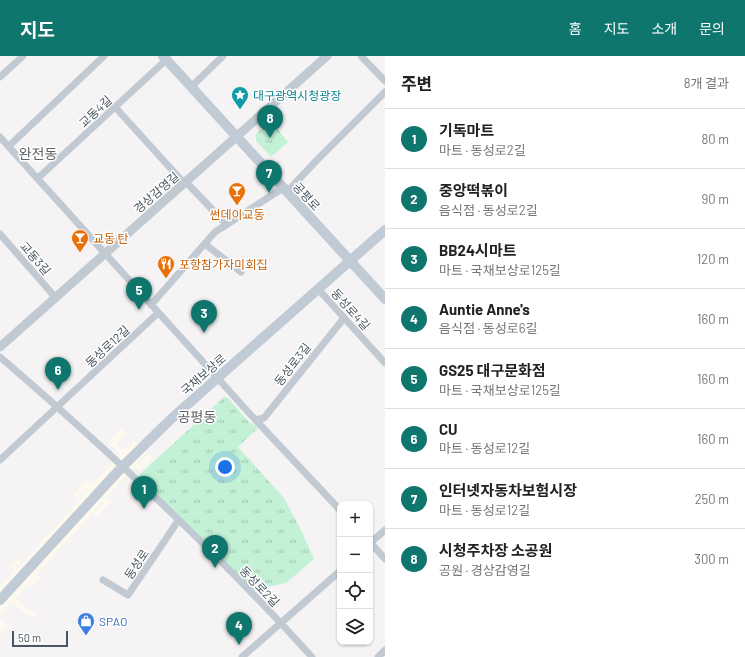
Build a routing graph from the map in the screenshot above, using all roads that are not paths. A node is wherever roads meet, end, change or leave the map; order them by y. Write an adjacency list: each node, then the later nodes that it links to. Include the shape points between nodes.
1 (22, 56): 7 (street)
2 (104, 56): 14 (street)
3 (223, 56): 9 (street)
4 (327, 56): 12 (street, 경상감영길)
5 (361, 56): 8 (street)
6 (164, 58): 9 (main road, 공평로); 11 (street, 교동4길)
7 (0, 77)
8 (385, 81)
9 (191, 87): 12 (main road, 공평로)
10 (385, 92): 17 (street)
11 (115, 107): 15 (street, 교동4길); 16 (street)
12 (238, 136): 16 (street, 경상감영길); 17 (main road, 공평로)
13 (0, 137): 14 (street)
14 (9, 146): 15 (street)
15 (38, 178): 22 (street)
16 (185, 183): 18 (street); 22 (street, 경상감영길)
17 (285, 190): 18 (street); 23 (main road, 공평로)
18 (226, 224): 21 (street)
19 (385, 230): 23 (main road, 국채보상로)
20 (0, 234): 26 (street, 교동3길)
21 (204, 244): 24 (street); 28 (street)
22 (106, 252): 26 (street, 경상감영길); 28 (street)
23 (349, 261): 25 (main road, 국채보상로); 27 (main road, 공평로)
24 (241, 272)
25 (318, 289): 30 (street, 동성로4길); 34 (main road, 국채보상로)
26 (55, 297): 31 (street, 경상감영길)
27 (385, 299)
28 (151, 305): 29 (street)
29 (158, 313): 34 (street); 35 (street, 동성로12길)
30 (344, 318): 33 (street, 동성로4길); 36 (street, 동성로3길, via 264,418)
31 (0, 347)
32 (0, 357): 35 (street, 동성로2길)
33 (385, 363)
34 (218, 378): 36 (street); 38 (main road, 국채보상로)
35 (57, 407): 37 (street, 동성로12길); 38 (street, 동성로2길)
36 (256, 420): 39 (street)
37 (0, 460)
38 (122, 467): 40 (street, 동성로2길); 47 (main road, 국채보상로)
39 (337, 507)
40 (178, 521): 46 (street, 동성로, via 128,595); 48 (street, 동성로2길)
41 (385, 530): 42 (street)
42 (373, 540)
43 (373, 546): 44 (street)
44 (385, 559)
45 (338, 573): 48 (street)
46 (103, 580)
47 (0, 600)
48 (281, 623): 50 (street); 51 (street, 동성로2길)
49 (385, 650): 52 (street)
50 (242, 657)
51 (312, 657)
52 (378, 657)

